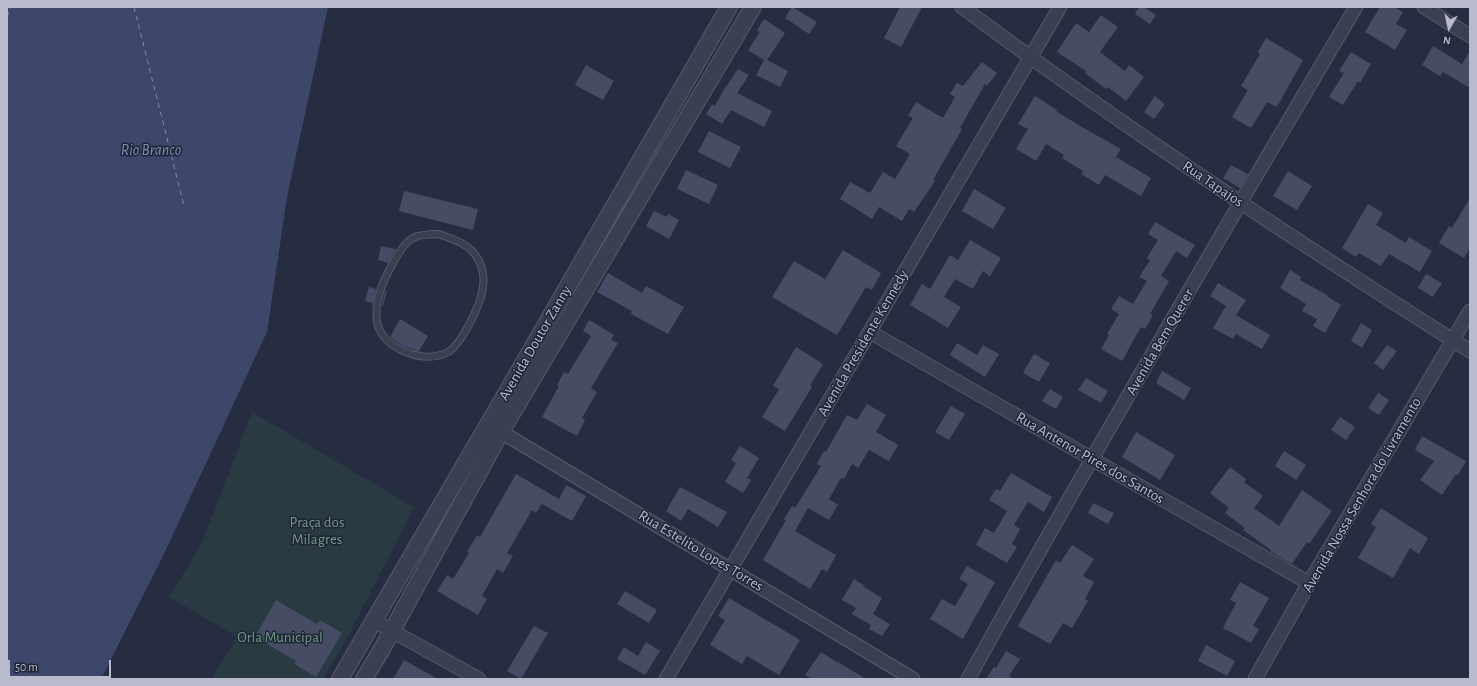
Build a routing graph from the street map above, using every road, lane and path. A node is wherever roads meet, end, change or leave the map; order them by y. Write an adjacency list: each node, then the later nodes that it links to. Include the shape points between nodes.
1 (729, 7): 15 (street, Avenida Doutor Zanny)
2 (753, 7): 15 (street, Avenida Doutor Zanny)
3 (962, 7): 8 (street, Rua Tapajos)
4 (1060, 7): 8 (street, Avenida Presidente Kennedy)
5 (1356, 7): 9 (street, Avenida Bem Querer)
6 (1424, 7): 7 (street)
7 (1470, 36)
8 (1030, 58): 9 (street, Rua Tapajos); 12 (street, Avenida Presidente Kennedy)
9 (1240, 202): 13 (street, Rua Tapajos); 16 (street, Avenida Bem Querer)
10 (480, 301): 10 (lane, via 484,287 483,273 474,253 466,245 453,239 439,234 424,234 412,238 401,250 385,278 378,296 377,322 384,338 392,346 428,358 448,352 458,342)
11 (1470, 311): 13 (street, Avenida Nossa Senhora do Livramento)
12 (870, 332): 16 (street, Rua Antenor Pires dos Santos); 17 (street, Avenida Presidente Kennedy)
13 (1453, 340): 14 (street, Rua Tapajos); 18 (street, Avenida Nossa Senhora do Livramento)
14 (1470, 351)
15 (494, 428): 17 (street, Rua Estelito Lopes Torres); 19 (street, Avenida Doutor Zanny); 20 (street, Avenida Doutor Zanny)
16 (1092, 459): 18 (street, Rua Antenor Pires dos Santos); 26 (street, Avenida Bem Querer)
17 (730, 569): 24 (street, Avenida Presidente Kennedy); 25 (street, Rua Estelito Lopes Torres)
18 (1309, 583): 27 (street, Avenida Nossa Senhora do Livramento)
19 (374, 620): 20 (street); 21 (street, Avenida Doutor Zanny)
20 (392, 630): 22 (street, Avenida Doutor Zanny); 23 (street)
21 (340, 679)
22 (364, 679)
23 (479, 679)
24 (666, 679)
25 (914, 679)
26 (968, 679)
27 (1255, 679)

